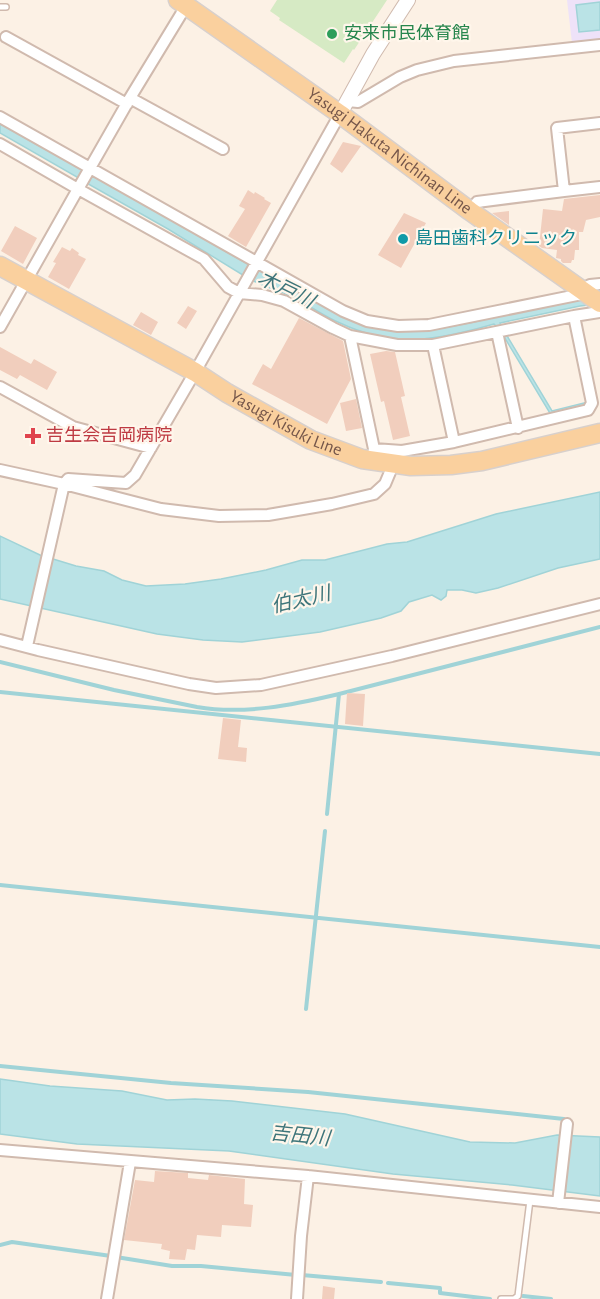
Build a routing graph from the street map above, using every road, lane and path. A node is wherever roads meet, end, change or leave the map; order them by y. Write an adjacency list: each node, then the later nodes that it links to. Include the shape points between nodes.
1 (408, 0): 6 (street)
2 (182, 3): 5 (street); 6 (main road, Yasugi Hakuta Nichinan Line)
3 (6, 37): 5 (street)
4 (600, 45): 6 (street, via 454,61 417,70)
5 (129, 101): 10 (street); 11 (street)
6 (344, 108): 14 (main road, Yasugi Hakuta Nichinan Line); 15 (street)
7 (0, 117): 11 (street)
8 (600, 123): 13 (street, via 557,128)
9 (0, 144): 11 (street)
10 (223, 149)
11 (84, 177): 15 (street); 17 (street); 18 (street, via 204,259 228,287)
12 (600, 187): 13 (street)
13 (564, 191): 14 (street, via 477,202)
14 (470, 211): 19 (main road, Yasugi Hakuta Nichinan Line)
15 (255, 265): 18 (street); 19 (street, via 343,311 367,321 398,326 429,325)
16 (0, 266): 17 (main road, Yasugi Kisuki Line)
17 (26, 280): 22 (street); 26 (main road, Yasugi Kisuki Line)
18 (239, 293): 24 (street, via 284,301); 26 (street)
19 (592, 293)
20 (600, 312): 21 (street)
21 (574, 316): 23 (street); 28 (street, via 592,403 588,410)
22 (0, 327)
23 (497, 332): 25 (street); 28 (street)
24 (350, 336): 25 (street, via 397,345); 32 (street)
25 (433, 345): 30 (street)
26 (195, 372): 31 (street); 32 (main road, Yasugi Kisuki Line, via 310,440 362,459)
27 (0, 387): 31 (street, via 73,428)
28 (518, 428): 30 (street)
29 (600, 433): 33 (main road, Yasugi Kisuki Line, via 466,464)
30 (454, 442): 32 (street)
31 (151, 447): 35 (street, via 126,483 68,479)
32 (373, 455): 33 (main road, Yasugi Kisuki Line)
33 (393, 465): 35 (street, via 385,484 374,494 267,515 219,516 161,509)
34 (0, 470): 35 (street)
35 (64, 488): 38 (street)
36 (600, 604): 38 (street, via 261,685 216,688 189,684 38,650)
37 (0, 640): 38 (street)
38 (28, 643)
39 (567, 1126): 44 (street)
40 (0, 1150): 41 (street)
41 (130, 1162): 42 (street); 46 (street)
42 (308, 1176): 43 (street); 47 (street)
43 (530, 1200): 44 (street); 48 (lane, via 518,1296)
44 (559, 1201): 45 (street)
45 (600, 1207)
46 (107, 1299)
47 (297, 1299)
48 (501, 1299)

